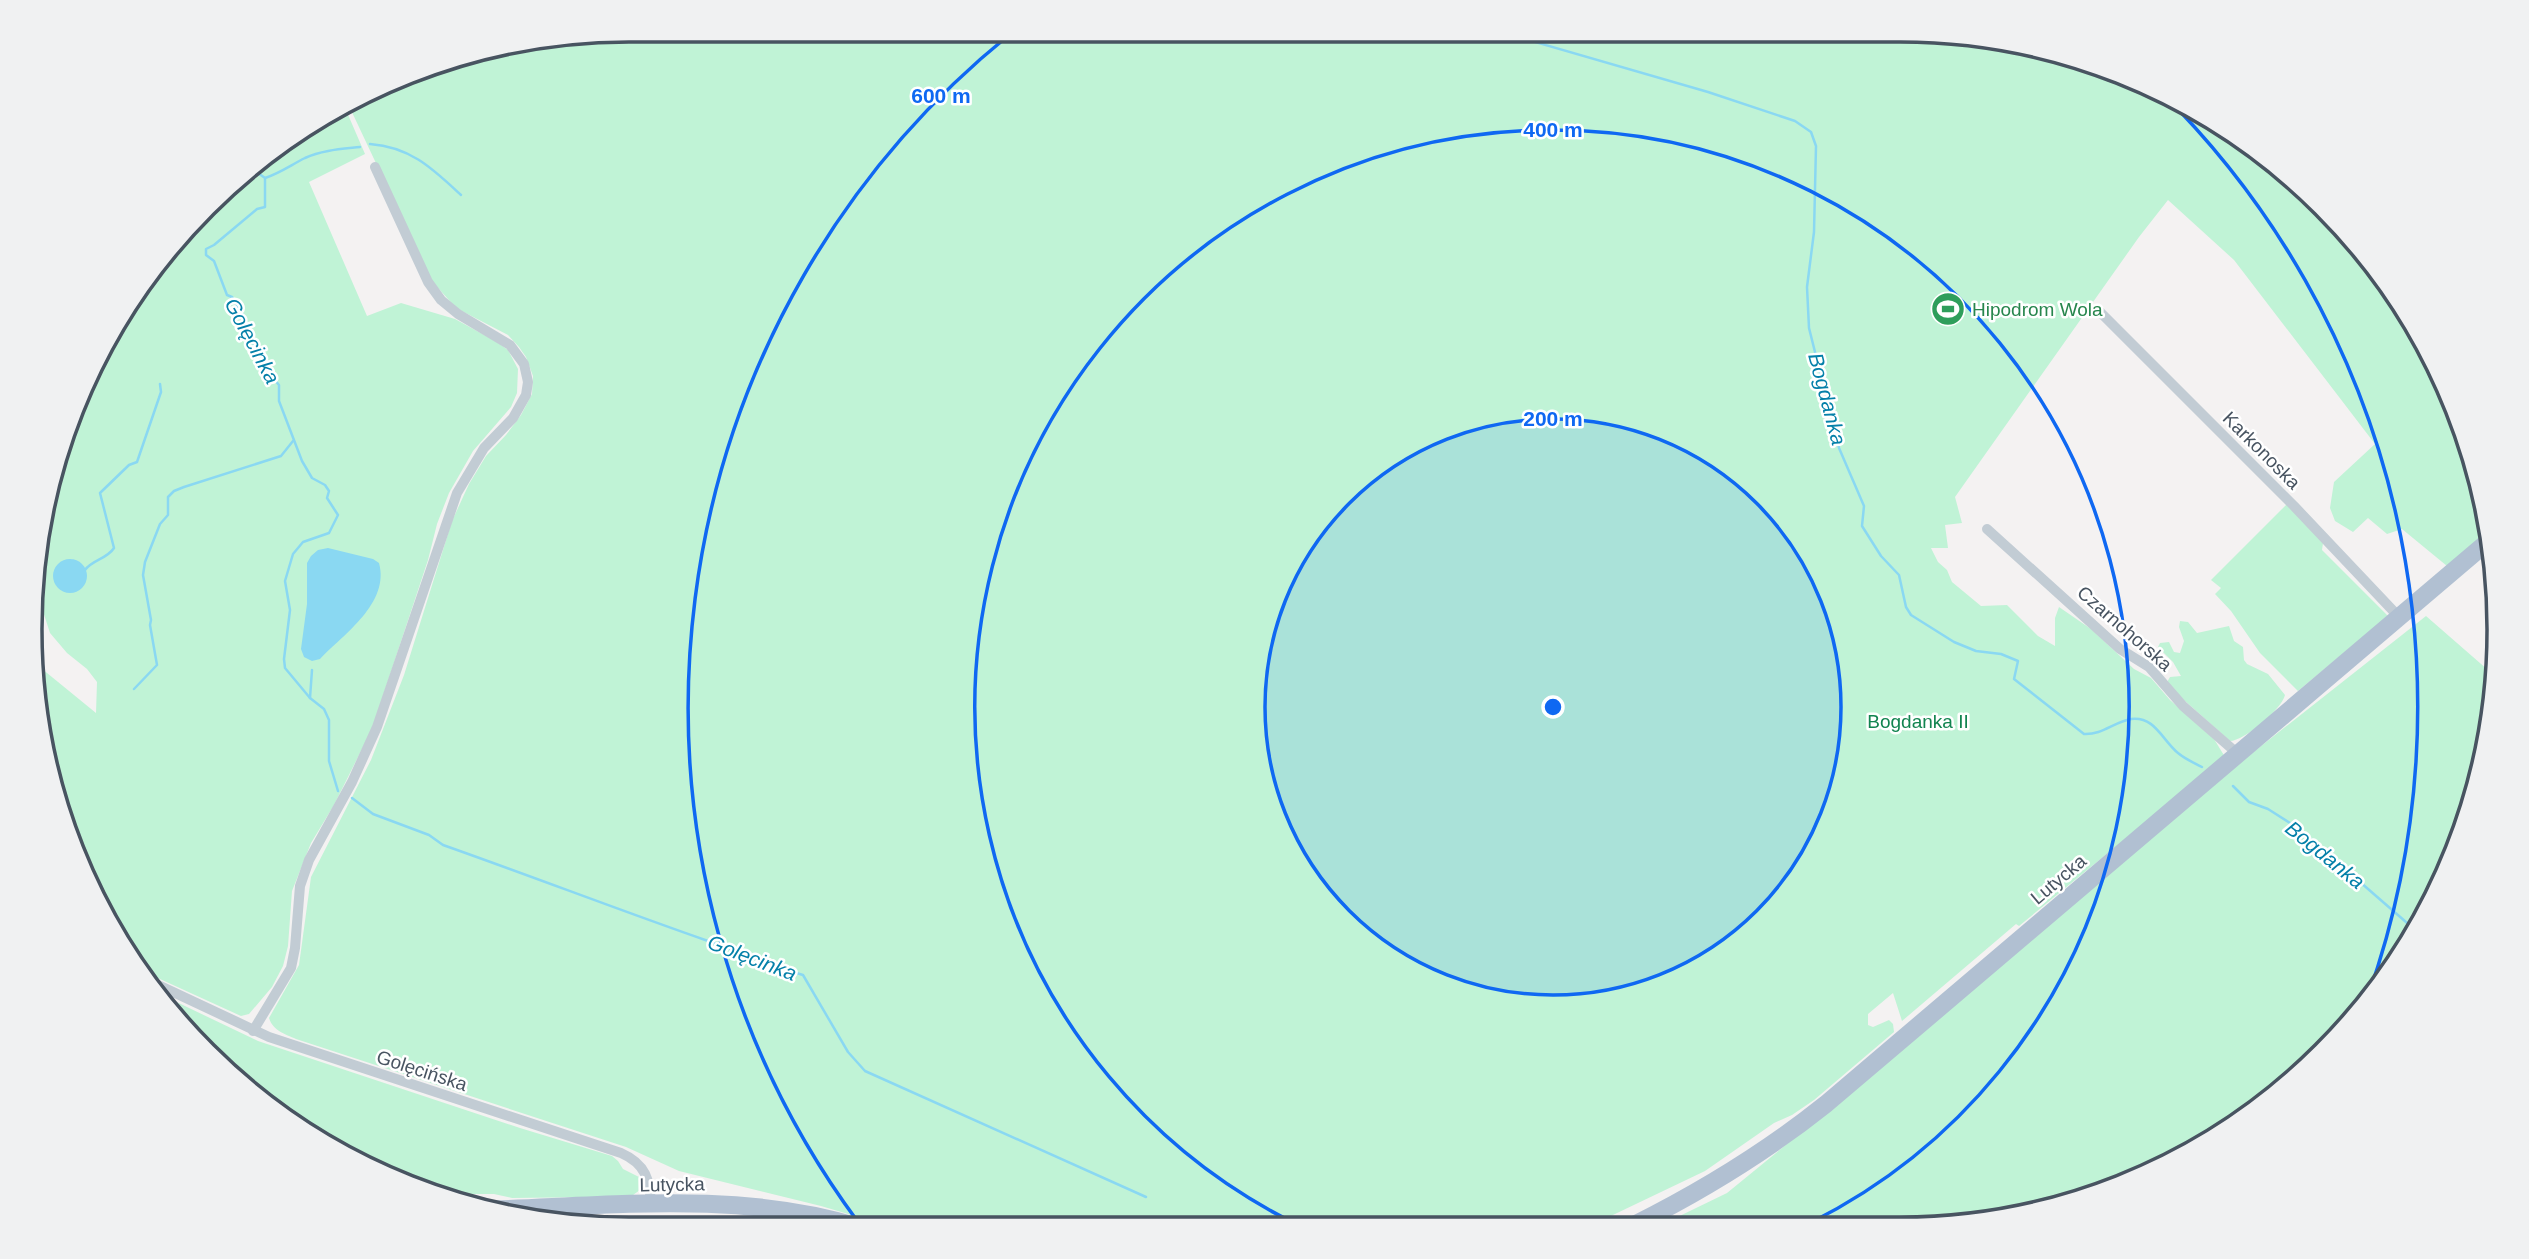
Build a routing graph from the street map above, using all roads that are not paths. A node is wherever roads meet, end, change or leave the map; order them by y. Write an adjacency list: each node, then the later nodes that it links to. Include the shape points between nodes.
1 (375, 167): 8 (street, via 441,300 510,345 524,363 528,382 513,418 484,448 457,494 377,727 300,886 292,968)
2 (2098, 310): 5 (street, Karkonoska)
3 (1987, 529): 6 (street, Czarnohorska, via 2120,649 2149,667 2183,706)
4 (2481, 547): 5 (main road, Lutycka)
5 (2399, 617): 6 (main road, Lutycka)
6 (2238, 754): 12 (main road, Lutycka, via 1811,1116 1726,1175)
7 (164, 988): 8 (street, Golęcińska)
8 (253, 1031): 9 (street, Golęcińska, via 621,1153 645,1170)
9 (651, 1205): 10 (main road, Lutycka); 11 (main road, Lutycka, via 732,1205)
10 (531, 1209)
11 (815, 1217)
12 (1649, 1217)

